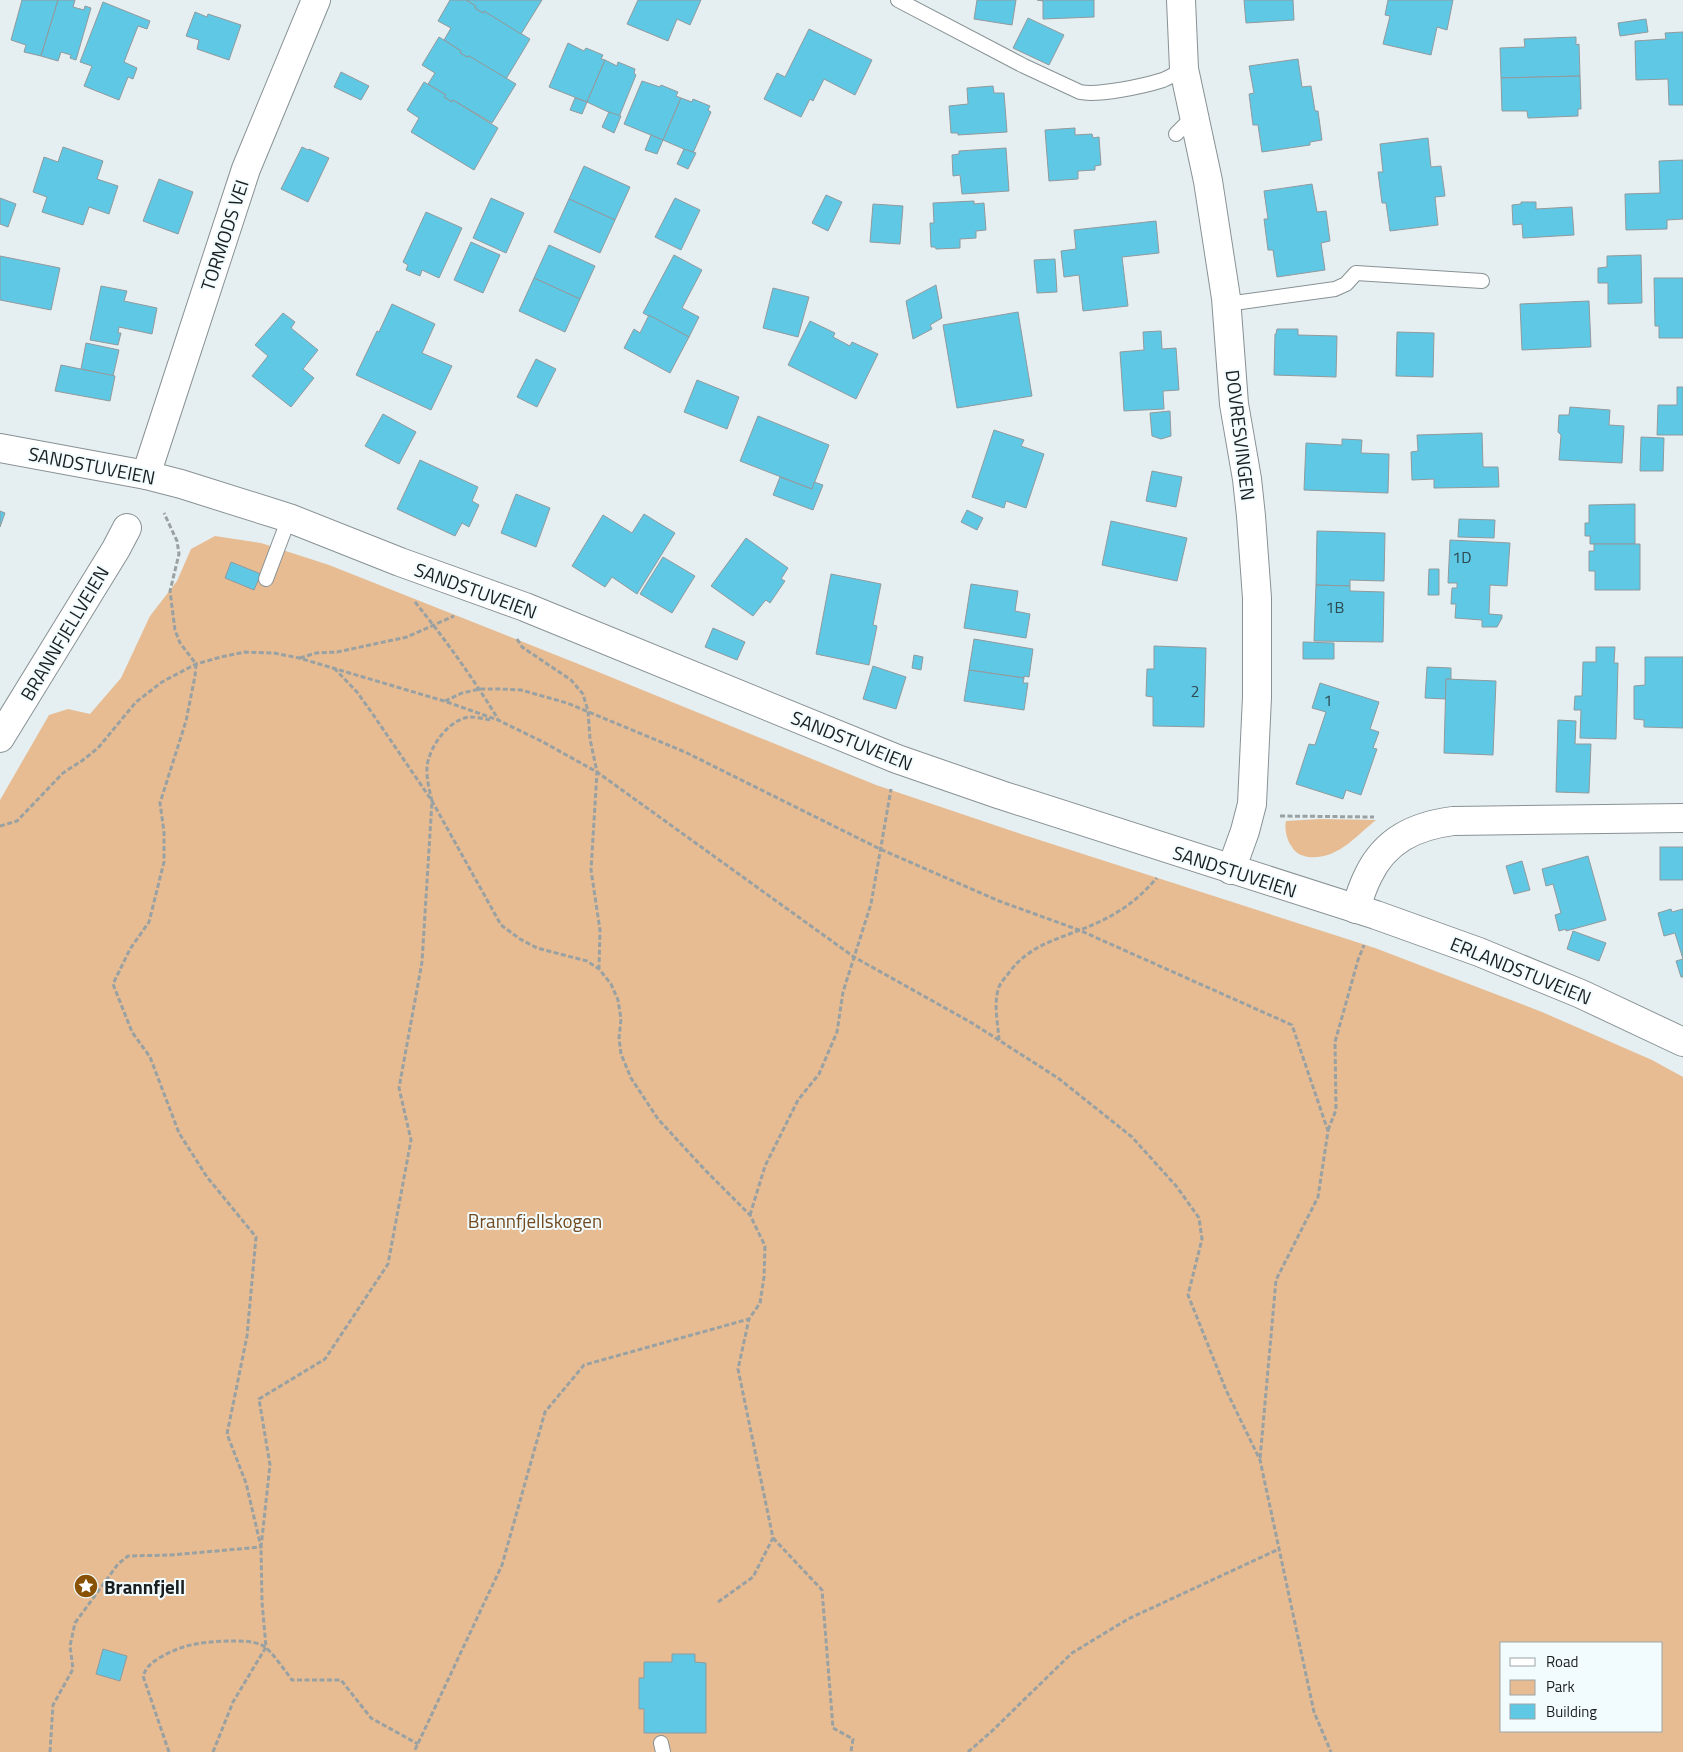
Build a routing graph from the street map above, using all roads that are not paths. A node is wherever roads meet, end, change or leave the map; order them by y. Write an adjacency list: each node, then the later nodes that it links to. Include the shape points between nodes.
1 (316, 0): 8 (street, TORMODS VEI, via 246,169)
2 (898, 0): 4 (lane, via 1054,81 1085,93 1144,85)
3 (1181, 0): 4 (street, DOVRESVINGEN)
4 (1184, 69): 6 (street, DOVRESVINGEN, via 1185,125 1208,181)
5 (1482, 281): 6 (lane, via 1356,273 1346,284 1335,289)
6 (1227, 304): 14 (street, DOVRESVINGEN, via 1234,404 1249,498 1257,598 1252,804)
7 (0, 448): 8 (street, SANDSTUVEIEN)
8 (146, 475): 9 (street, SANDSTUVEIEN)
9 (289, 518): 11 (lane); 14 (street, SANDSTUVEIEN, via 525,607 897,759)
10 (127, 528): 12 (street, BRANNFJELLVEIEN)
11 (266, 579)
12 (0, 738)
13 (1683, 818): 15 (street, via 1453,822 1416,829 1391,845 1366,878)
14 (1231, 870): 15 (street, SANDSTUVEIEN)
15 (1366, 912): 16 (street, ERLANDSTUVEIEN, via 1530,972)
16 (1683, 1042)

